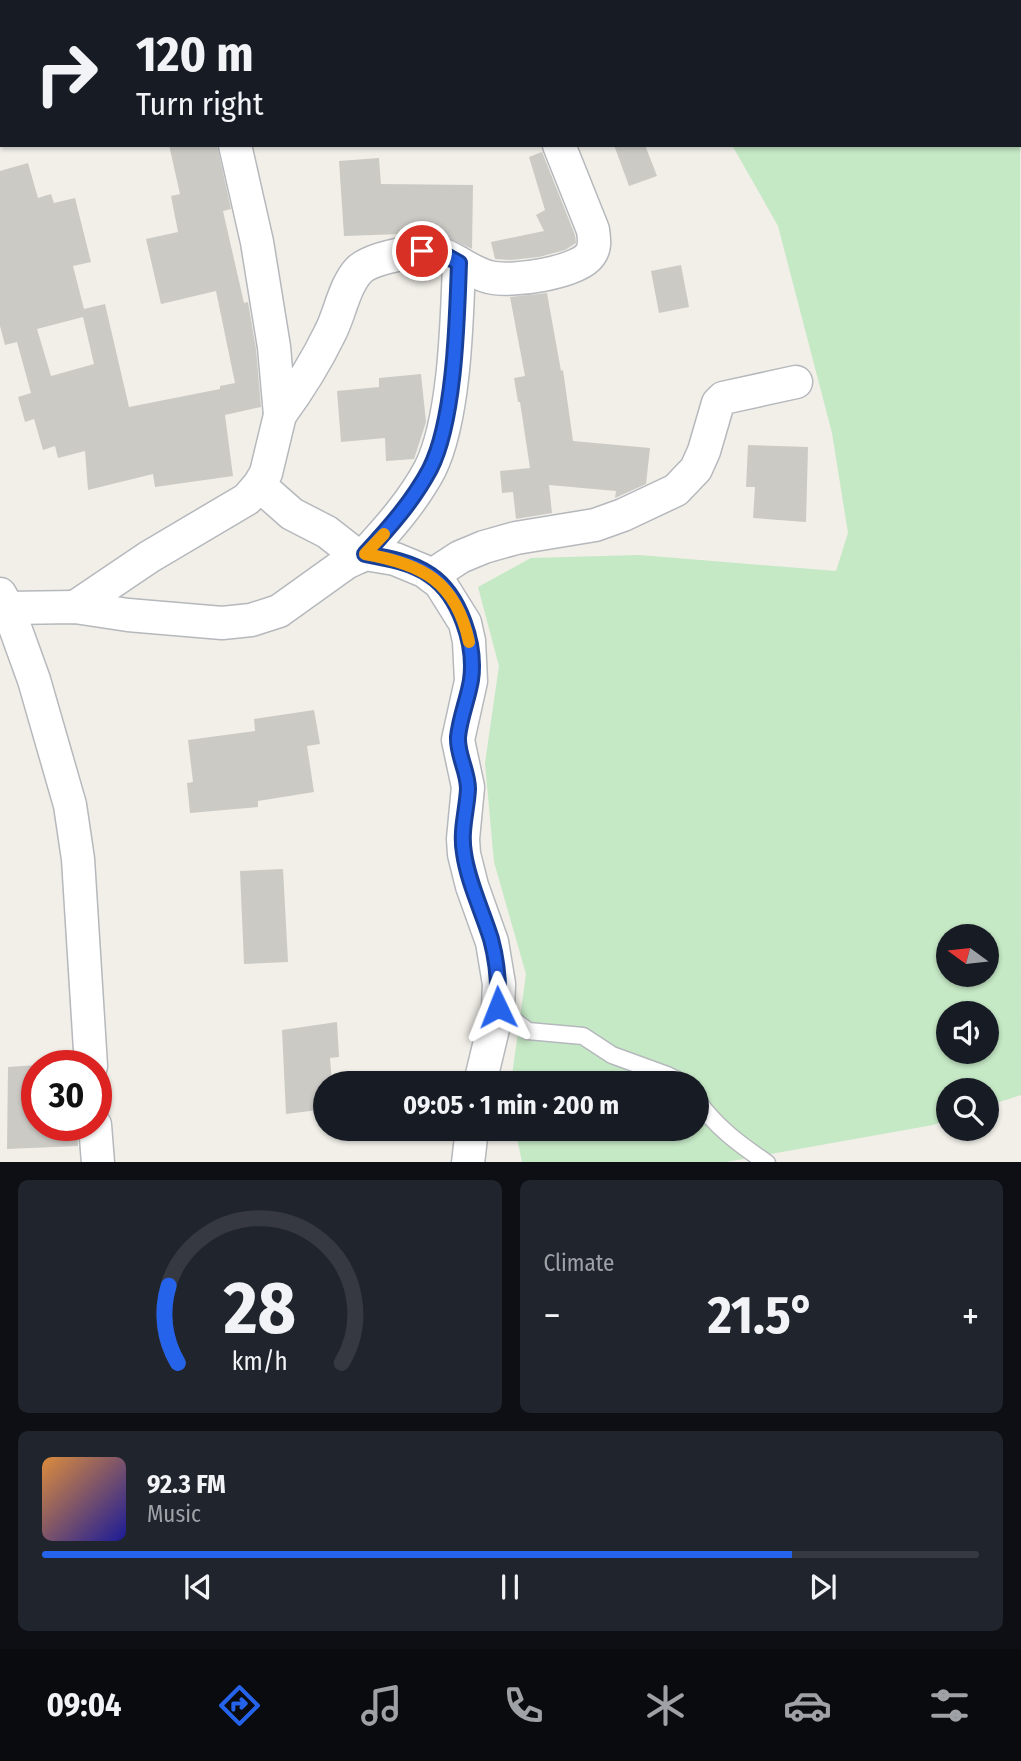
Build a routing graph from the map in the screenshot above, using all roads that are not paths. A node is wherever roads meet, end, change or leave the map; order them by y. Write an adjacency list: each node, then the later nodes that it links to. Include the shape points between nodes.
1 (235, 147): 5 (street, via 261,268)
2 (560, 147): 3 (street, via 593,230 595,243 586,260 523,279 502,280)
3 (459, 263): 5 (street, via 443,254 422,251 361,268 331,332); 7 (street, via 446,423 430,467 407,505)
4 (796, 382): 8 (street, via 723,398 696,469 676,491 595,525 484,547)
5 (280, 415): 6 (street)
6 (259, 485): 7 (street, via 292,514); 10 (street, via 247,499)
7 (362, 556): 8 (street, via 395,559); 10 (street, via 279,611 251,620 222,623)
8 (431, 576): 11 (street, via 465,623 469,641 471,681 458,740 468,788 463,839 472,886 492,942)
9 (4, 601): 10 (street); 12 (street, via 34,680 70,805 78,859)
10 (75, 607)
11 (498, 1007): 13 (street); 14 (lane, via 528,1031 583,1036 612,1055)
12 (90, 1050)
13 (483, 1071)
14 (656, 1071)
15 (709, 1117): 20 (lane)
16 (96, 1141): 18 (street)
17 (471, 1141): 19 (street)
18 (98, 1162)
19 (468, 1162)
20 (766, 1162)

